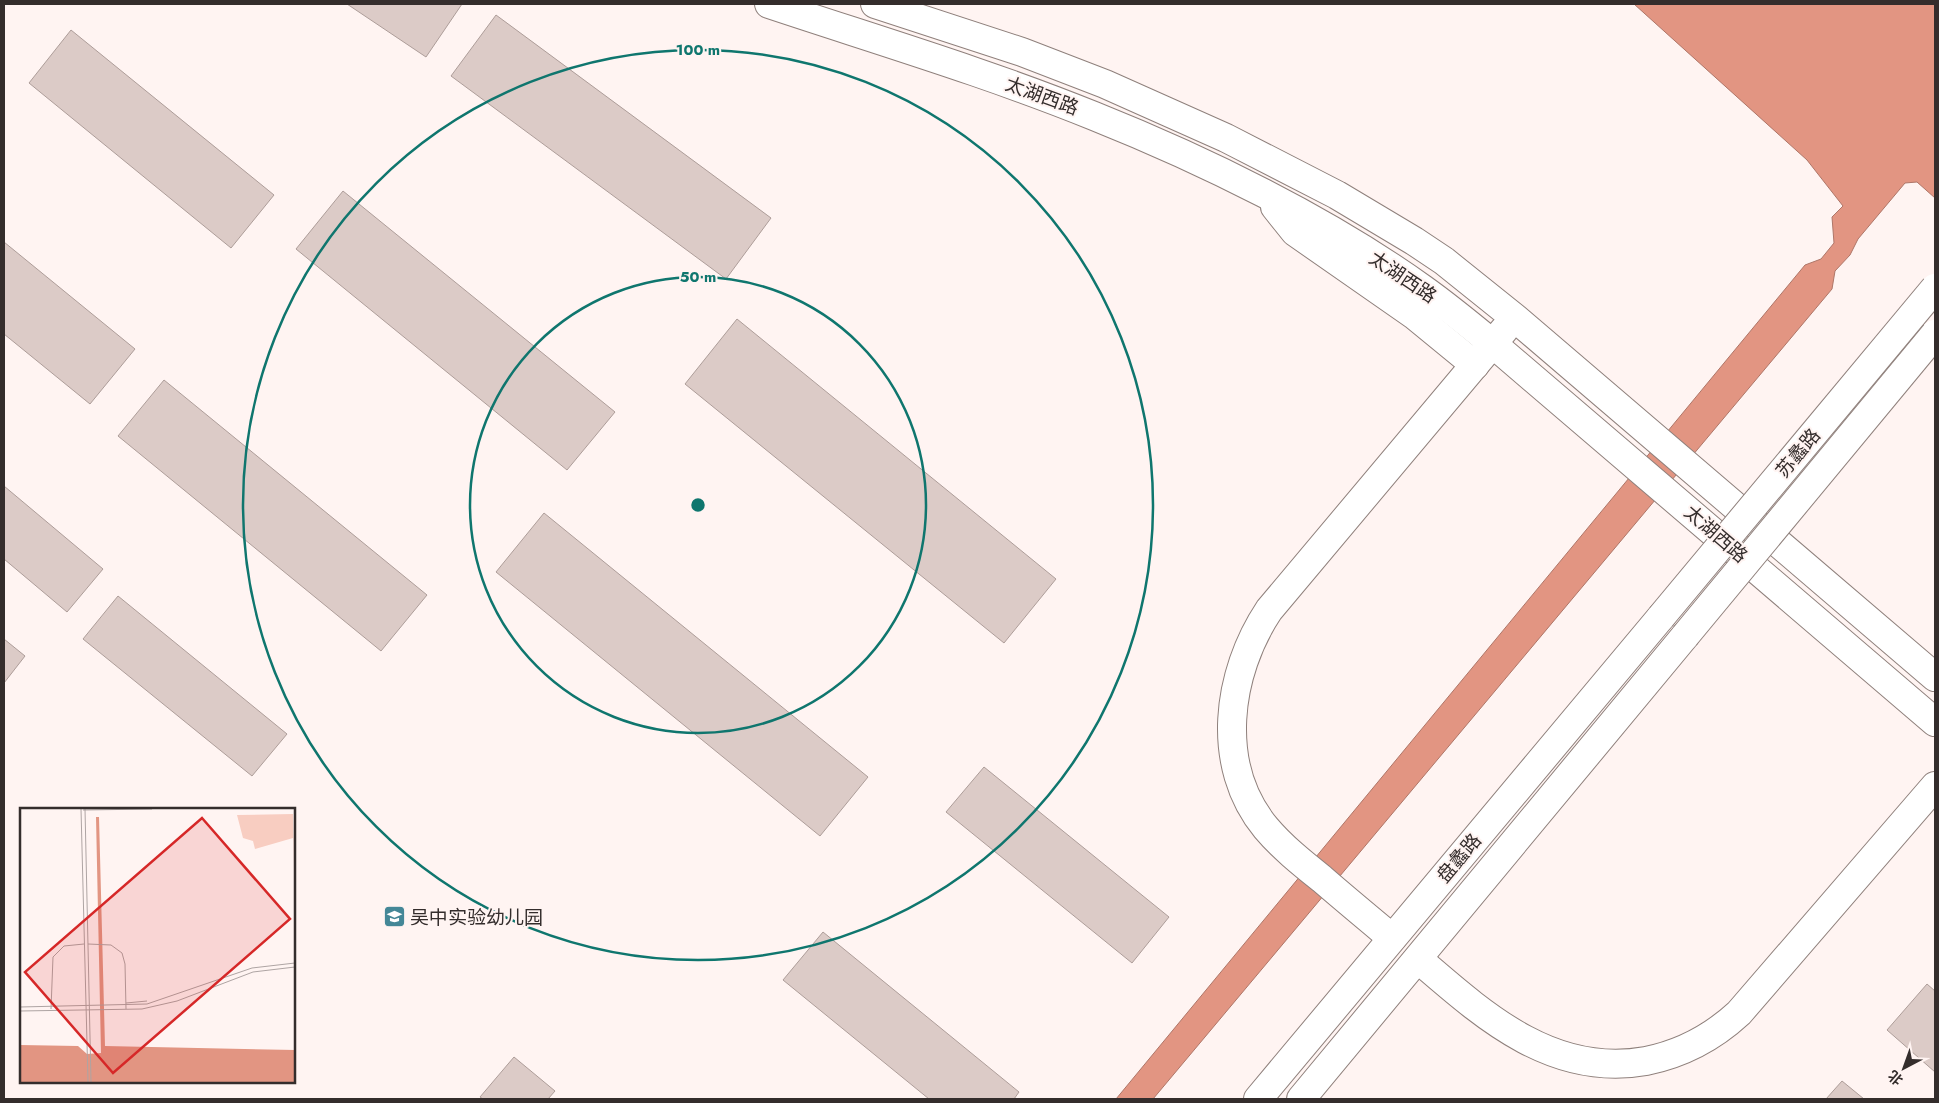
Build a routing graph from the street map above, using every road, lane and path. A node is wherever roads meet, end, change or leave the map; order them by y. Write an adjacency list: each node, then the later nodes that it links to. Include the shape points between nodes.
1 (768, 4): 3 (main road, 太湖西路, via 1010,84 1093,115 1172,149)
2 (876, 4): 5 (main road, 太湖西路, via 1022,52 1105,84 1226,138 1337,195 1407,237 1444,261)
3 (1267, 196): 7 (main road, 太湖西路, via 1395,270); 8 (main road, via 1295,232 1414,314)
4 (1935, 288): 9 (main road, 苏蠡路, bridge)
5 (1515, 318): 7 (main road); 11 (main road, 太湖西路)
6 (1935, 334): 10 (main road, 苏蠡路, bridge)
7 (1493, 344): 8 (main road); 12 (main road, 太湖西路)
8 (1475, 365): 14 (main road, via 1281,595 1250,644 1234,694 1234,756 1238,776 1252,808 1264,826 1298,860)
9 (1661, 617): 14 (main road, 盘蠡路)
10 (1685, 636): 15 (main road, 盘蠡路)
11 (1935, 677)
12 (1935, 722)
13 (1935, 786): 15 (main road, via 1739,1013 1715,1033 1669,1055 1622,1064 1591,1063 1559,1056 1486,1016)
14 (1392, 938): 16 (main road, 盘蠡路)
15 (1418, 959): 17 (main road, 盘蠡路)
16 (1258, 1099)
17 (1302, 1099)

